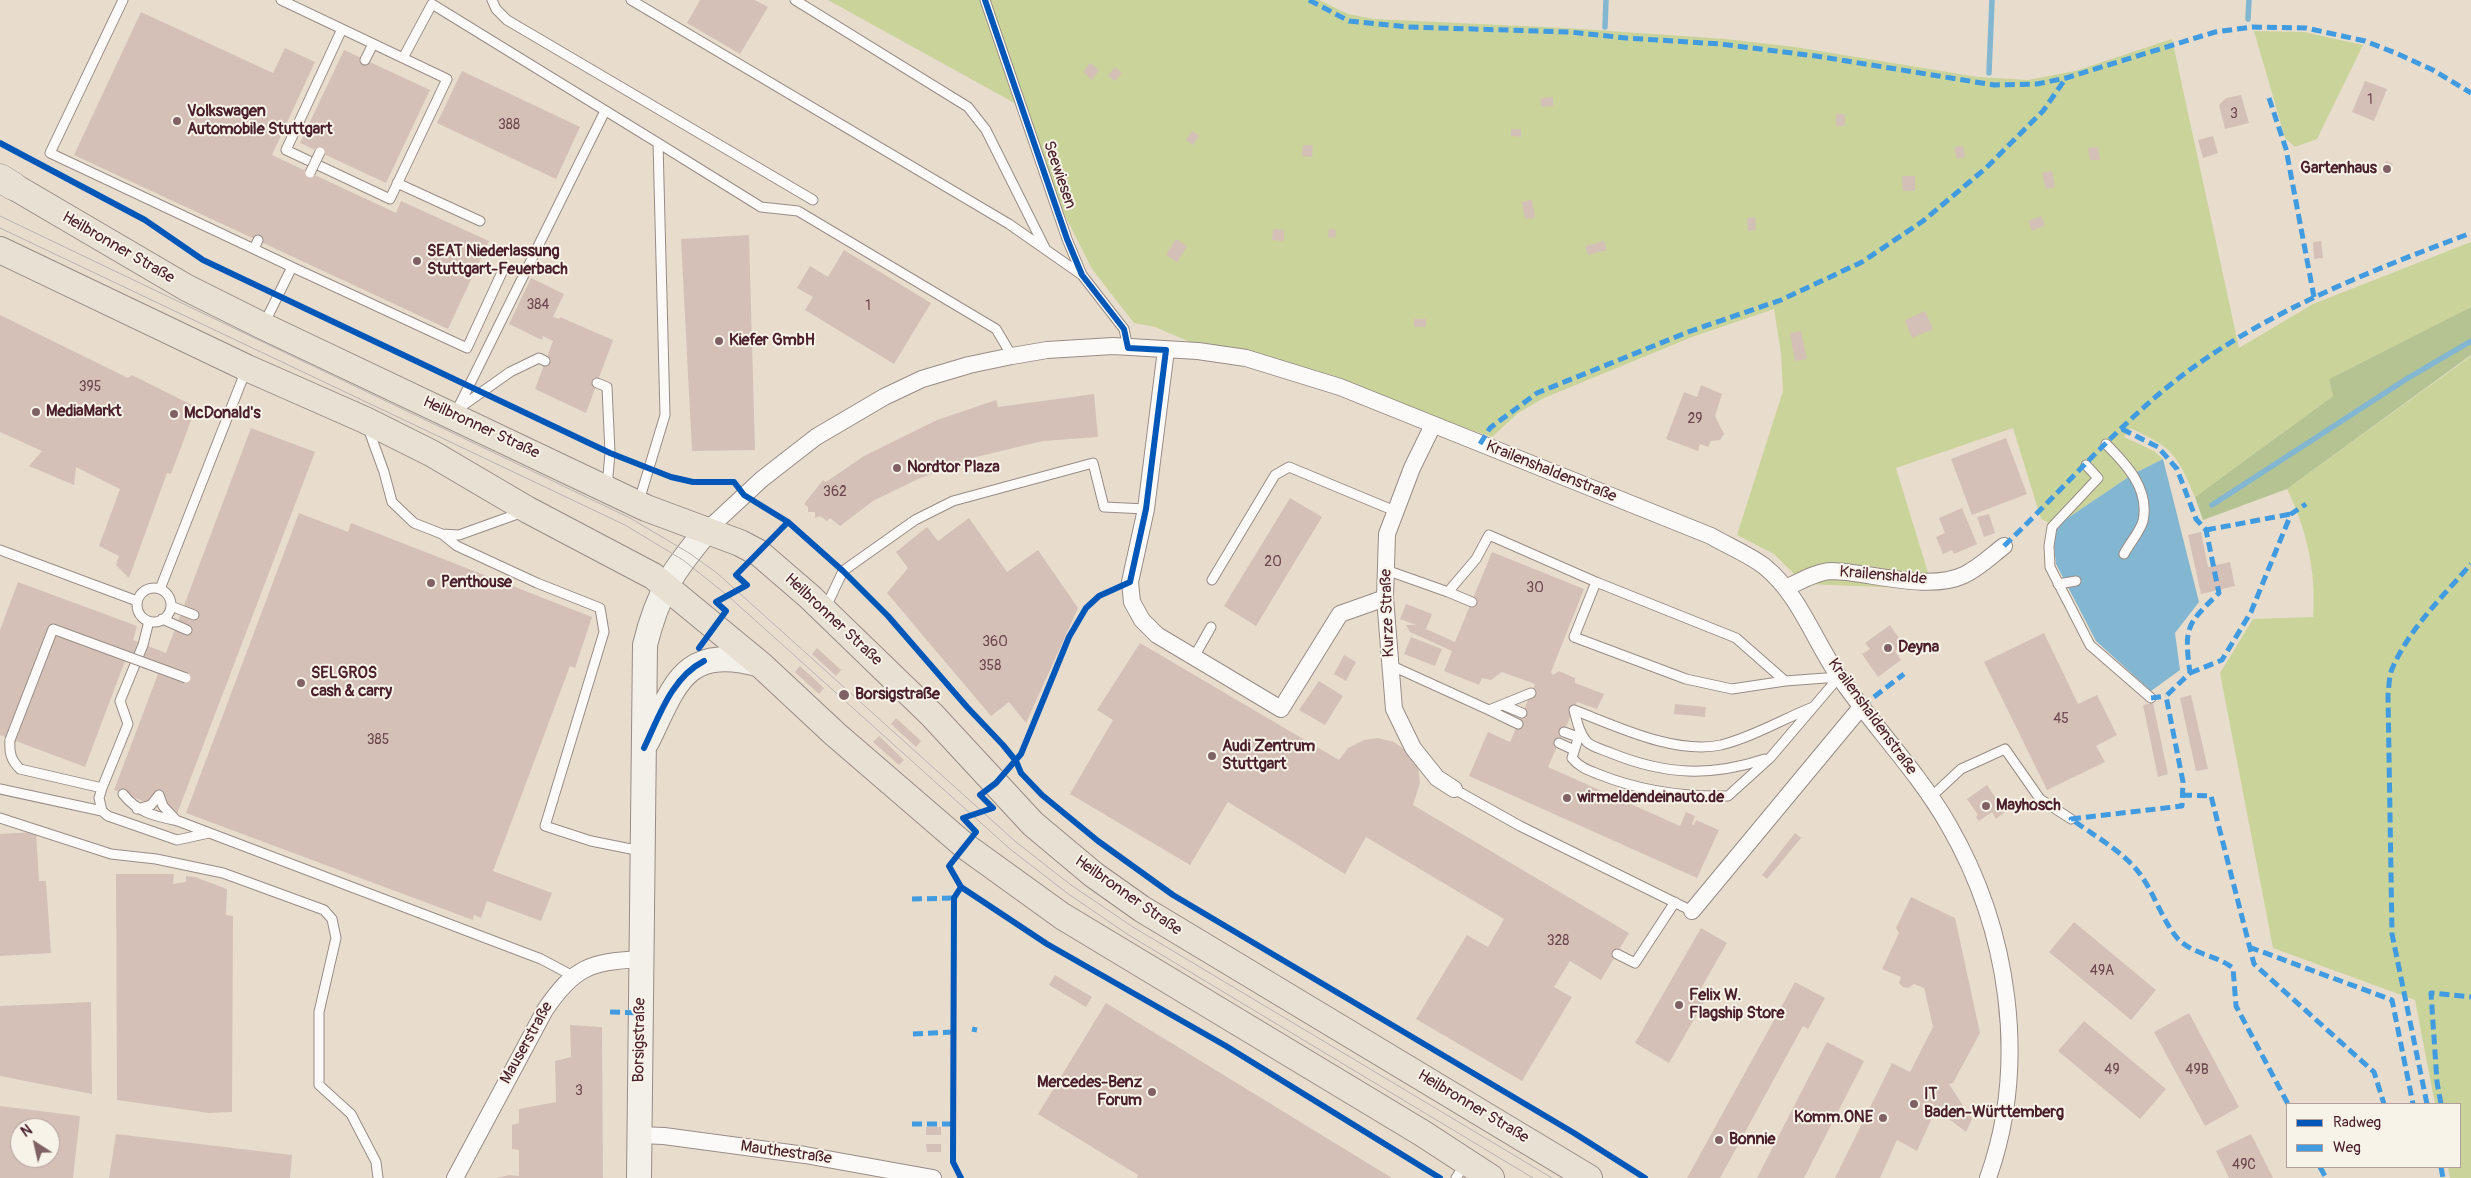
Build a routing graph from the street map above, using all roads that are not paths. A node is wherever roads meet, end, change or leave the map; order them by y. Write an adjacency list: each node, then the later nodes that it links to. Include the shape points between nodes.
1 (123, 0): 20 (lane, via 50,153)
2 (281, 0): 7 (lane)
3 (492, 0): 17 (lane, via 508,20)
4 (631, 0): 22 (lane, via 1009,224)
5 (795, 0): 22 (lane, via 968,107 986,130)
6 (984, 0): 25 (lane, Seewiesen)
7 (342, 29): 8 (lane); 13 (lane, via 286,150)
8 (373, 44): 9 (lane); 10 (lane)
9 (402, 58): 11 (lane, via 432,4); 16 (lane, via 447,79)
10 (365, 60)
11 (605, 110): 12 (lane); 33 (lane)
12 (658, 143): 29 (lane, via 760,206 798,211 988,324 996,329); 39 (lane, via 665,415)
13 (314, 163): 14 (lane, bridge, via 320,152); 16 (lane, via 390,199)
14 (310, 173)
15 (4, 182): 26 (main road, Heilbronner Straße, via 187,288)
16 (397, 183): 18 (lane)
17 (813, 200)
18 (480, 221)
19 (258, 240): 20 (lane)
20 (254, 249): 23 (lane)
21 (0, 250): 31 (main road)
22 (1047, 252): 25 (lane)
23 (292, 267): 24 (lane, via 467,348); 26 (lane)
24 (503, 270)
25 (1082, 275): 27 (lane, Seewiesen, via 1124,329)
26 (263, 326): 33 (main road, Heilbronner Straße)
27 (1128, 348): 28 (street, Krailenshaldenstraße); 29 (street, Krailenshaldenstraße, via 1096,346)
28 (1166, 350): 35 (street, Krailenshaldenstraße, via 1246,358 1340,387); 40 (street)
29 (1012, 356): 43 (street, Krailenshaldenstraße, via 922,379 850,415 780,464)
30 (545, 361): 33 (lane, via 539,358 510,372)
31 (247, 368): 34 (main road); 55 (lane)
32 (597, 383): 38 (lane, via 607,388 610,453)
33 (454, 412): 38 (main road, Heilbronner Straße)
34 (365, 420): 41 (main road); 44 (lane, via 392,502 414,523)
35 (1433, 425): 42 (street, Kurze Straße); 54 (street, Krailenshaldenstraße, via 1711,536 1764,566)
36 (2106, 444): 47 (lane, via 2133,474 2143,498 2143,521)
37 (2086, 465): 52 (lane, via 2098,478 2052,526 2050,567)
38 (607, 488): 39 (main road, Heilbronner Straße)
39 (638, 504): 43 (main road, Heilbronner Straße)
40 (1146, 508): 61 (lane, via 1104,506 1093,463 954,501 915,520 843,571); 67 (street, via 1130,582 1132,602 1142,620 1157,635)
41 (528, 510): 44 (lane, via 459,535); 53 (main road)
42 (1395, 511): 48 (street, Kurze Straße, via 1387,534); 49 (lane, via 1289,467 1275,475)
43 (707, 530): 53 (main road, Borsigstraße); 61 (main road, Heilbronner Straße, via 759,553)
44 (442, 534): 100 (lane, via 456,546 600,608 604,632 545,826 591,842)
45 (2004, 546): 54 (street, Krailenshalde, via 1963,576 1943,581 1830,571)
46 (0, 550): 58 (lane)
47 (2124, 554)
48 (1386, 570): 56 (lane); 57 (street, Kurze Straße)
49 (1212, 580)
50 (2076, 581): 52 (lane)
51 (1596, 582): 56 (lane, via 1489,535 1476,559); 72 (lane, via 1736,638); 72 (lane, via 1570,636 1686,679 1732,689)
52 (2058, 584): 74 (lane, via 2090,645)
53 (666, 585): 68 (main road); 86 (main road, Borsigstraße, via 654,609 646,645)
54 (1786, 588): 70 (street, Krailenshaldenstraße)
55 (160, 589): 58 (lane, via 150,588 142,592); 60 (lane, via 168,596)
56 (1448, 592): 59 (lane)
57 (1385, 598): 67 (street, via 1340,614 1281,709); 69 (street, Kurze Straße)
58 (137, 601): 64 (lane, via 139,613)
59 (1472, 602)
60 (171, 606): 62 (lane); 63 (lane)
61 (824, 611): 113 (main road, Heilbronner Straße, via 932,714 1023,815 1094,875 1142,909)
62 (194, 615)
63 (162, 619): 64 (lane); 66 (lane)
64 (149, 621): 89 (lane, via 143,645 120,701 128,724)
65 (1211, 627): 67 (lane)
66 (188, 630)
67 (1194, 657)
68 (761, 665): 86 (main road, via 725,659 704,661 691,668 680,678 668,698); 107 (main road, via 957,840 1062,916)
69 (1390, 665): 80 (lane); 91 (street, Kurze Straße, via 1394,709 1413,748 1437,778)
70 (1839, 677): 72 (lane); 78 (lane); 79 (street, Krailenshaldenstraße)
71 (186, 678): 89 (lane, bridge, via 53,629 9,750 13,762 20,769)
72 (1785, 681)
73 (1531, 693): 75 (lane)
74 (2151, 698)
75 (1517, 699): 76 (lane); 77 (lane)
76 (1527, 703)
77 (1503, 705): 80 (lane); 81 (lane)
78 (1815, 706): 83 (lane, via 1721,745 1704,746 1643,738 1574,710); 88 (lane)
79 (1862, 706): 93 (street, Krailenshaldenstraße); 102 (street)
80 (1490, 710): 82 (lane)
81 (1522, 713)
82 (1518, 724)
83 (1576, 728): 84 (lane); 87 (lane); 88 (lane, via 1588,743 1635,762 1667,769 1698,772 1734,769)
84 (1564, 732)
85 (1559, 743): 87 (lane)
86 (644, 748): 100 (main road, Borsigstraße)
87 (1574, 750): 88 (lane, via 1572,758 1578,766 1625,785 1697,797 1728,796)
88 (1770, 758)
89 (102, 788): 95 (lane, via 99,798)
90 (0, 789): 95 (lane)
91 (1454, 789): 101 (lane, via 1520,826)
92 (123, 794): 94 (lane)
93 (1931, 797): 97 (lane, via 1961,769 2005,749 2040,799); 114 (street, Krailenshaldenstraße, via 1964,853 1977,883 1994,929 2003,974 2010,1081 2004,1122)
94 (137, 809): 98 (lane, via 151,816); 98 (lane, via 151,805 159,795 163,806)
95 (102, 811): 99 (lane, via 171,839 185,840)
96 (0, 818): 108 (lane, via 111,854 156,859 223,873 324,910 332,919 336,938 319,1012 319,1085 350,1114 376,1162)
97 (2071, 819)
98 (178, 821): 99 (lane)
99 (209, 833): 105 (lane, via 541,959)
100 (644, 852): 104 (main road, Borsigstraße)
101 (1675, 902): 102 (lane); 103 (lane, via 1635,963)
102 (1692, 911)
103 (1616, 954)
104 (640, 959): 105 (street, Mauserstraße, via 597,963); 106 (main road, Borsigstraße)
105 (573, 976): 109 (street, Mauserstraße, via 559,988 545,1010)
106 (639, 1135): 110 (main road, Borsigstraße); 111 (street, Mauthestraße, via 805,1155)
107 (1461, 1170): 112 (main road)
108 (378, 1178)
109 (454, 1178)
110 (638, 1178)
111 (933, 1178)
112 (1491, 1178)
113 (1589, 1178)
114 (1988, 1178)

